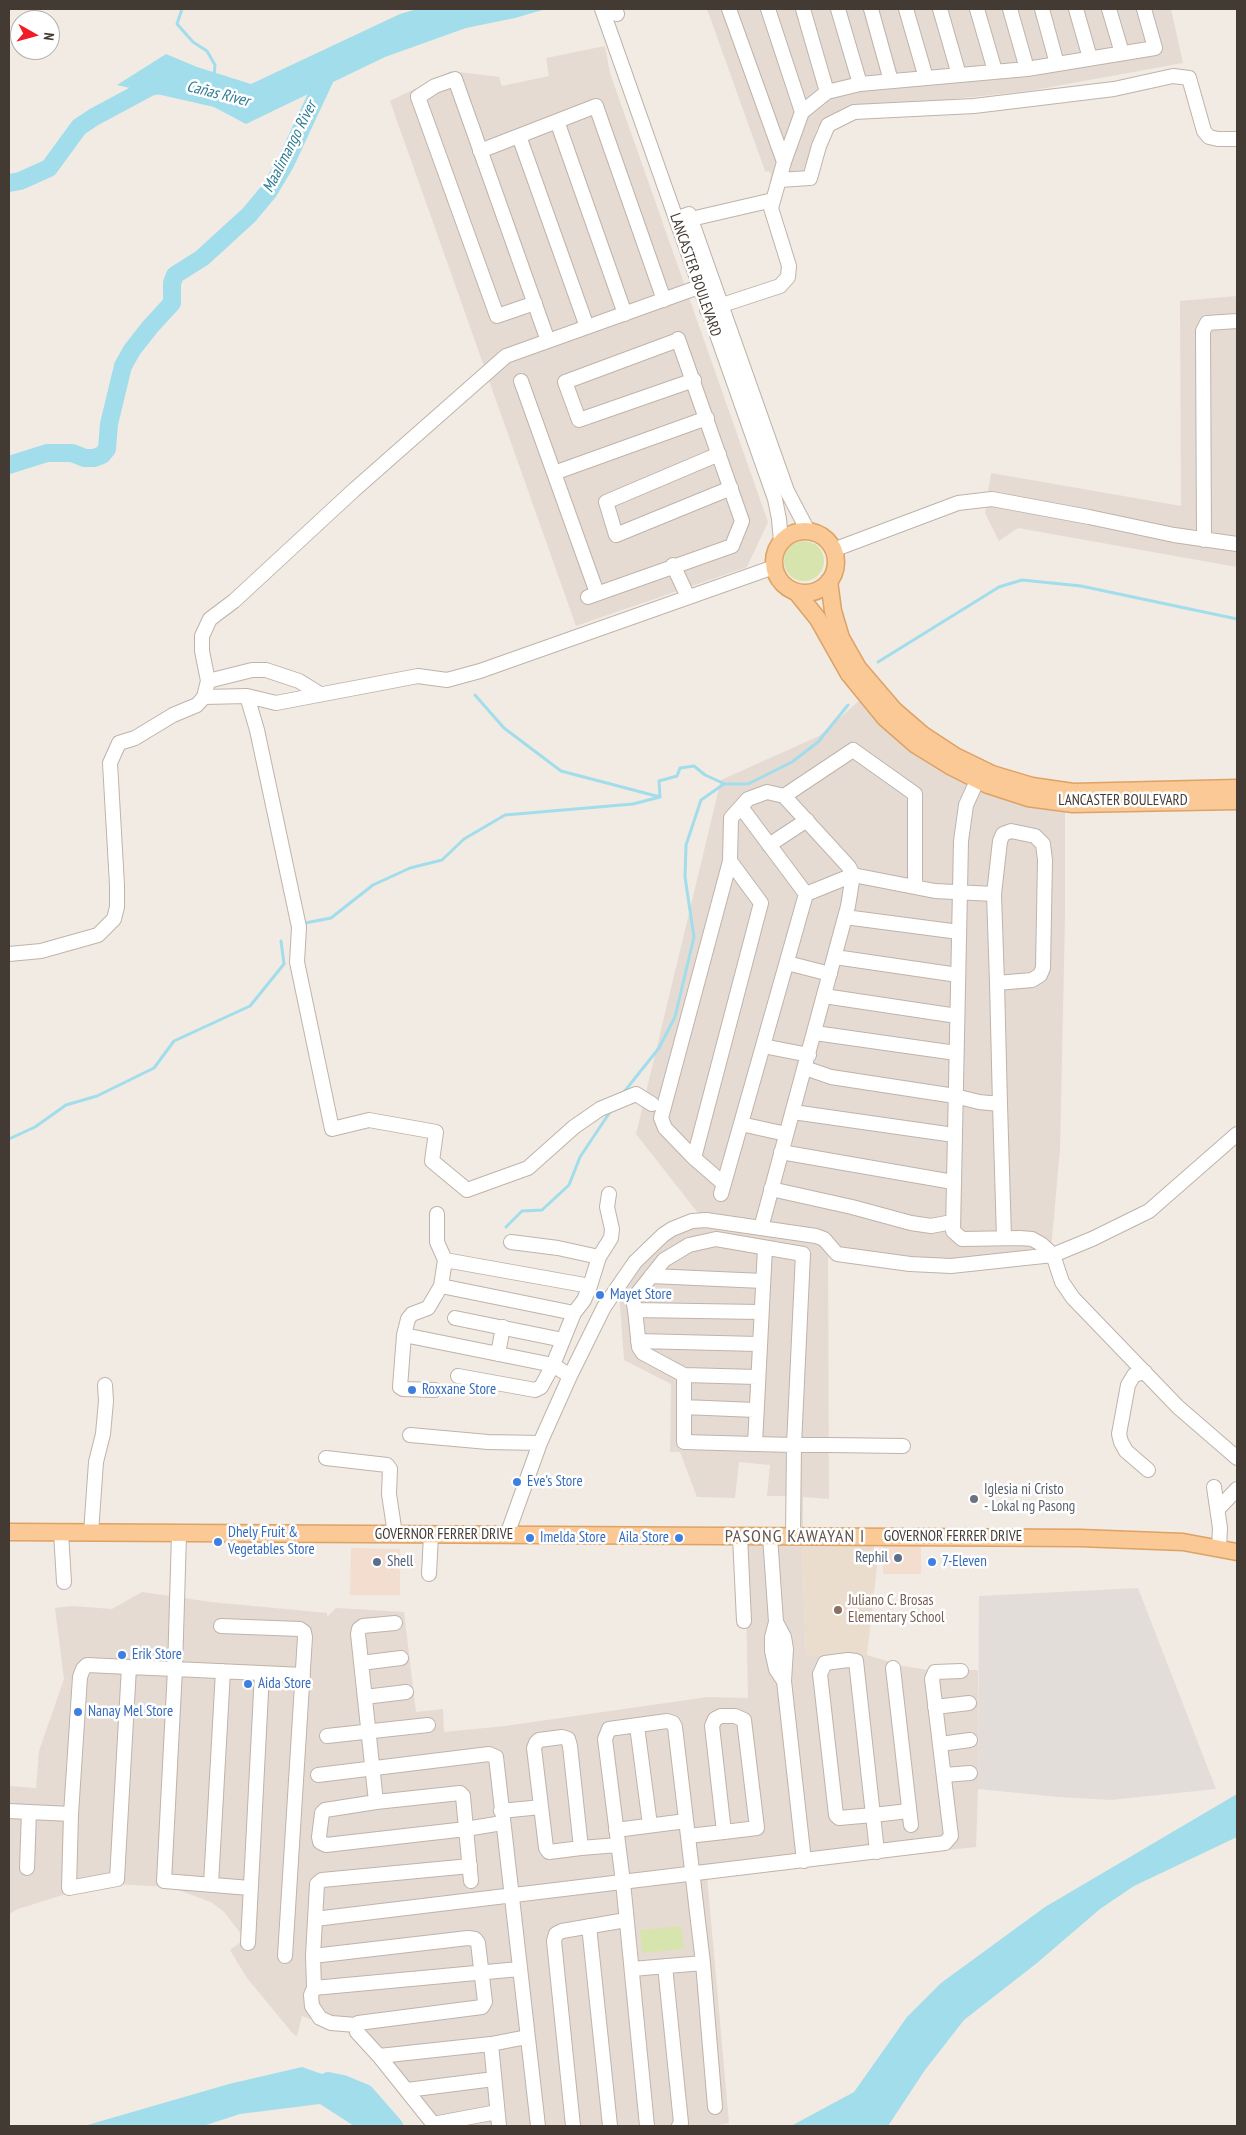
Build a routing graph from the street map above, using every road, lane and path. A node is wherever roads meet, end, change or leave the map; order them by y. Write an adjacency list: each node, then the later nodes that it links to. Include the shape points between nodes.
1 (729, 9): 30 (street)
2 (768, 9): 25 (street)
3 (803, 9): 24 (street)
4 (838, 9): 23 (street)
5 (871, 9): 22 (street)
6 (906, 9): 21 (street)
7 (940, 9): 20 (street)
8 (977, 9): 19 (street)
9 (1010, 9): 18 (street)
10 (1042, 9): 17 (street)
11 (1076, 9): 16 (street)
12 (1110, 9): 15 (street)
13 (1144, 9): 15 (street, via 1155,48)
14 (610, 13): 34 (street, LANCASTER BOULEVARD)
15 (1122, 53): 16 (street)
16 (1090, 58): 17 (street)
17 (1057, 64): 18 (street)
18 (1027, 69): 19 (street)
19 (995, 71): 20 (street)
20 (959, 75): 21 (street)
21 (926, 78): 22 (street)
22 (891, 81): 23 (street)
23 (860, 84): 24 (street)
24 (827, 92): 25 (street)
25 (802, 112): 30 (street)
26 (557, 121): 27 (street); 36 (street, via 596,106); 40 (street)
27 (519, 136): 29 (street); 42 (street)
28 (1237, 139): 31 (street, via 1209,138 1189,78 1173,76 1114,89 984,104 854,112 828,125 810,178)
29 (480, 151): 37 (street); 37 (street, via 455,79 418,97 497,316)
30 (784, 162): 31 (street)
31 (779, 180): 32 (street)
32 (773, 200): 33 (street); 38 (street, via 771,208 789,266 788,276 780,286)
33 (690, 217): 34 (street); 38 (street, LANCASTER BOULEVARD)
34 (676, 219): 35 (street, LANCASTER BOULEVARD)
35 (699, 287): 36 (street); 39 (street, LANCASTER BOULEVARD)
36 (664, 300): 40 (street)
37 (535, 303): 43 (street)
38 (722, 304): 39 (street); 50 (street, LANCASTER BOULEVARD, via 787,491)
39 (707, 310): 52 (street, LANCASTER BOULEVARD, via 774,499)
40 (625, 314): 42 (street)
41 (1237, 321): 51 (street, via 1207,323 1203,331)
42 (587, 327): 43 (street)
43 (548, 341): 60 (street, via 506,356 210,619 202,636)
44 (694, 380): 44 (street, via 678,340 565,382 579,420); 46 (street)
45 (521, 381): 48 (street)
46 (707, 418): 47 (street); 48 (street)
47 (719, 454): 49 (street); 49 (street, via 606,502 616,535)
48 (554, 473): 55 (street, via 592,595)
49 (731, 488): 55 (street, via 742,521 732,546)
50 (808, 531): 52 (main road, via 796,532); 54 (main road, via 824,538)
51 (1204, 540): 53 (street); 54 (street, via 992,499 958,503)
52 (781, 542): 56 (main road, via 775,552)
53 (1237, 544)
54 (833, 550): 57 (main road, via 836,564)
55 (673, 565): 59 (street)
56 (774, 567): 58 (main road, via 782,584); 59 (street)
57 (830, 581): 58 (main road, via 815,592); 64 (main road, LANCASTER BOULEVARD, via 833,611 841,638 858,668 894,710 923,735)
58 (797, 593): 64 (main road, LANCASTER BOULEVARD, via 818,619 849,674 885,718 916,745 950,766)
59 (688, 598): 61 (street, via 480,672 447,680 418,676)
60 (208, 681): 61 (street, via 252,670 266,670 298,681); 63 (street)
61 (320, 694): 62 (street, via 276,703)
62 (247, 696): 63 (street); 92 (street, via 299,927 297,962 332,1129 370,1120 436,1132 432,1161 467,1190 528,1168 574,1127 600,1109 636,1094)
63 (204, 697): 79 (street, via 197,705 135,738 119,743 110,763 117,885 114,919 98,935 41,951)
64 (979, 774): 65 (main road, LANCASTER BOULEVARD, via 1073,792); 67 (main road, LANCASTER BOULEVARD, via 988,785 1028,798 1072,804); 74 (street, via 966,805 961,841)
65 (1237, 788)
66 (784, 796): 68 (street, via 766,792 748,799); 69 (street); 73 (street, via 853,750 915,794)
67 (1237, 801)
68 (741, 807): 70 (street); 71 (street, via 731,818)
69 (807, 820): 70 (street); 72 (street, via 850,867)
70 (769, 844): 75 (street)
71 (730, 861): 100 (street, via 761,903); 100 (street, via 661,1118 665,1128)
72 (853, 875): 73 (street); 75 (street); 77 (street)
73 (914, 887): 74 (street)
74 (960, 893): 76 (street); 78 (street)
75 (806, 894): 81 (street)
76 (994, 894): 84 (street); 84 (street, via 1000,841 1004,834 1011,831 1035,836 1043,844 1045,860 1043,968 1040,976 1032,980)
77 (845, 917): 78 (street); 80 (street)
78 (959, 932): 83 (street)
79 (9, 954)
80 (835, 957): 82 (street); 83 (street)
81 (787, 963): 82 (street); 88 (street)
82 (830, 974): 85 (street)
83 (958, 975): 86 (street)
84 (997, 984): 93 (street)
85 (824, 996): 86 (street); 87 (street)
86 (957, 1016): 89 (street)
87 (814, 1033): 89 (street); 90 (street)
88 (763, 1046): 90 (street); 95 (street)
89 (956, 1053): 91 (street)
90 (807, 1062): 91 (street, via 831,1077); 94 (street)
91 (955, 1096): 93 (street); 98 (street)
92 (652, 1104)
93 (1000, 1104): 107 (street)
94 (793, 1112): 96 (street); 98 (street)
95 (741, 1124): 96 (street); 100 (street, via 722,1189)
96 (786, 1134): 99 (street)
97 (1237, 1134): 110 (street, via 1148,1211)
98 (954, 1135): 101 (street)
99 (781, 1152): 101 (street); 102 (street)
100 (694, 1158)
101 (953, 1182): 105 (street)
102 (771, 1189): 105 (street, via 911,1223 932,1226); 106 (street)
103 (609, 1194): 111 (street, via 607,1207 611,1238)
104 (437, 1214): 112 (street, via 437,1242)
105 (952, 1222): 107 (street, via 953,1232 962,1239)
106 (761, 1228): 110 (street, via 816,1236 842,1255 910,1264 952,1266); 131 (street, via 706,1220 692,1221 663,1235 635,1262 604,1307)
107 (1004, 1238): 110 (street, via 1032,1240)
108 (511, 1242): 111 (street)
109 (765, 1248): 113 (street, via 716,1239 689,1245 664,1260); 114 (street); 140 (street, via 803,1254)
110 (1053, 1255): 128 (street, via 1062,1282 1073,1298)
111 (599, 1257): 116 (street)
112 (445, 1260): 115 (street); 116 (street)
113 (651, 1276): 114 (street); 117 (street, via 634,1299)
114 (762, 1281): 118 (street)
115 (441, 1286): 119 (street); 122 (street, via 428,1308 408,1319)
116 (590, 1286): 119 (street)
117 (634, 1310): 118 (street); 124 (street)
118 (760, 1312): 125 (street)
119 (574, 1313): 123 (street)
120 (456, 1318): 121 (street)
121 (503, 1327): 123 (street); 126 (street)
122 (404, 1335): 126 (street); 134 (street, via 400,1387)
123 (563, 1340): 127 (street)
124 (638, 1341): 125 (street); 129 (street, via 643,1353)
125 (758, 1344): 132 (street)
126 (498, 1354): 127 (street)
127 (553, 1365): 130 (street, via 536,1390); 131 (street)
128 (1145, 1372): 143 (street, via 1178,1407); 144 (street, via 1134,1375 1128,1384 1119,1434 1126,1451)
129 (684, 1375): 132 (street); 135 (street)
130 (458, 1376)
131 (570, 1376): 138 (street)
132 (756, 1377): 136 (street)
133 (105, 1385): 150 (street, via 103,1434 96,1462)
134 (434, 1390)
135 (684, 1407): 136 (street); 139 (street, via 684,1442)
136 (755, 1410): 139 (street)
137 (410, 1435): 138 (street)
138 (540, 1444): 154 (street)
139 (754, 1444): 140 (street)
140 (794, 1445): 141 (street); 157 (street)
141 (903, 1446)
142 (326, 1458): 152 (street, via 388,1465)
143 (1237, 1458)
144 (1148, 1470)
145 (1214, 1487): 147 (street)
146 (1237, 1490): 147 (street)
147 (1218, 1509): 158 (street)
148 (9, 1532): 149 (main road, GOVERNOR FERRER DRIVE)
149 (61, 1532): 150 (main road, GOVERNOR FERRER DRIVE); 161 (street)
150 (91, 1533): 151 (main road, GOVERNOR FERRER DRIVE)
151 (179, 1534): 152 (main road, GOVERNOR FERRER DRIVE); 169 (street)
152 (395, 1534): 153 (main road, GOVERNOR FERRER DRIVE)
153 (431, 1534): 154 (main road, GOVERNOR FERRER DRIVE); 160 (street)
154 (507, 1535): 155 (main road, GOVERNOR FERRER DRIVE)
155 (740, 1536): 156 (main road, GOVERNOR FERRER DRIVE); 162 (street)
156 (770, 1536): 157 (main road, GOVERNOR FERRER DRIVE); 204 (street, via 776,1622 772,1651 776,1669 784,1681)
157 (793, 1536): 158 (main road, GOVERNOR FERRER DRIVE, via 1159,1540)
158 (1219, 1548): 159 (main road, GOVERNOR FERRER DRIVE)
159 (1237, 1552)
160 (429, 1574)
161 (64, 1582)
162 (744, 1621)
163 (395, 1623): 166 (street, via 359,1629)
164 (221, 1626): 173 (street, via 300,1629 305,1637)
165 (401, 1658): 166 (street)
166 (361, 1663): 175 (street)
167 (129, 1667): 169 (street); 192 (street, via 87,1665 83,1669); 192 (street, via 117,1879 69,1888)
168 (893, 1668): 193 (street, via 910,1818)
169 (175, 1670): 170 (street); 210 (street, via 164,1881)
170 (223, 1671): 172 (street); 210 (street)
171 (961, 1671): 177 (street, via 935,1672 932,1675)
172 (262, 1673): 173 (street); 211 (street)
173 (303, 1675): 217 (street)
174 (406, 1692): 175 (street)
175 (365, 1697): 180 (street)
176 (969, 1703): 177 (street)
177 (935, 1707): 183 (street)
178 (428, 1725): 180 (street)
179 (637, 1726): 195 (street, via 673,1723); 196 (street); 198 (street, via 609,1729 605,1739)
180 (369, 1732): 181 (street); 184 (street)
181 (327, 1736)
182 (970, 1740): 183 (street)
183 (940, 1744): 187 (street)
184 (372, 1768): 186 (street); 188 (street); 194 (street, via 489,1754 496,1757)
185 (970, 1773): 187 (street)
186 (318, 1774)
187 (944, 1775): 203 (street, via 949,1841)
188 (376, 1802): 197 (street, via 460,1794 463,1796); 197 (street, via 322,1812 320,1842 326,1845)
189 (541, 1807): 194 (street); 202 (street, via 549,1852); 202 (street, via 534,1748 540,1740 568,1739)
190 (9, 1811): 191 (street)
191 (29, 1812): 192 (street); 206 (street)
192 (71, 1814)
193 (873, 1815): 193 (street, via 839,1818 836,1815 820,1674 825,1663 856,1661); 203 (street)
194 (502, 1817): 197 (street); 212 (street)
195 (686, 1821): 196 (street); 200 (street)
196 (650, 1825): 198 (street)
197 (466, 1829): 205 (street)
198 (616, 1830): 201 (street)
199 (724, 1832): 199 (street, via 758,1834 744,1720 735,1716 721,1716 712,1726); 200 (street)
200 (688, 1836): 207 (street)
201 (618, 1845): 202 (street); 209 (street)
202 (581, 1848)
203 (877, 1852): 204 (street)
204 (804, 1861): 207 (street)
205 (470, 1866): 208 (street); 213 (street, via 322,1880 317,1884)
206 (27, 1868)
207 (694, 1873): 209 (street); 219 (street)
208 (471, 1881)
209 (623, 1882): 212 (street); 214 (street)
210 (211, 1884): 211 (street)
211 (250, 1888): 216 (street)
212 (511, 1896): 213 (street); 221 (street)
213 (315, 1919): 218 (street)
214 (626, 1920): 215 (street); 222 (street)
215 (589, 1926): 236 (street, via 562,1931 556,1934 554,1941); 237 (street)
216 (248, 1943)
217 (285, 1956)
218 (313, 1956): 223 (street, via 468,1938 478,1943); 224 (street)
219 (703, 1963): 220 (street); 231 (street)
220 (665, 1966): 222 (street); 239 (street)
221 (519, 1969): 223 (street); 226 (street)
222 (632, 1969): 238 (street)
223 (481, 1973): 224 (street); 225 (street, via 482,2007)
224 (314, 1988): 225 (street, via 312,2006 320,2018 331,2023)
225 (356, 2025): 228 (street, via 357,2032)
226 (527, 2037): 227 (street); 235 (street)
227 (491, 2044): 228 (street); 229 (street)
228 (379, 2056): 230 (street)
229 (494, 2079): 230 (street); 232 (street)
230 (407, 2090): 233 (street)
231 (715, 2107)
232 (497, 2112): 233 (street); 234 (street)
233 (434, 2125)
234 (499, 2126)
235 (538, 2126)
236 (573, 2126)
237 (610, 2126)
238 (647, 2126)
239 (679, 2126)

